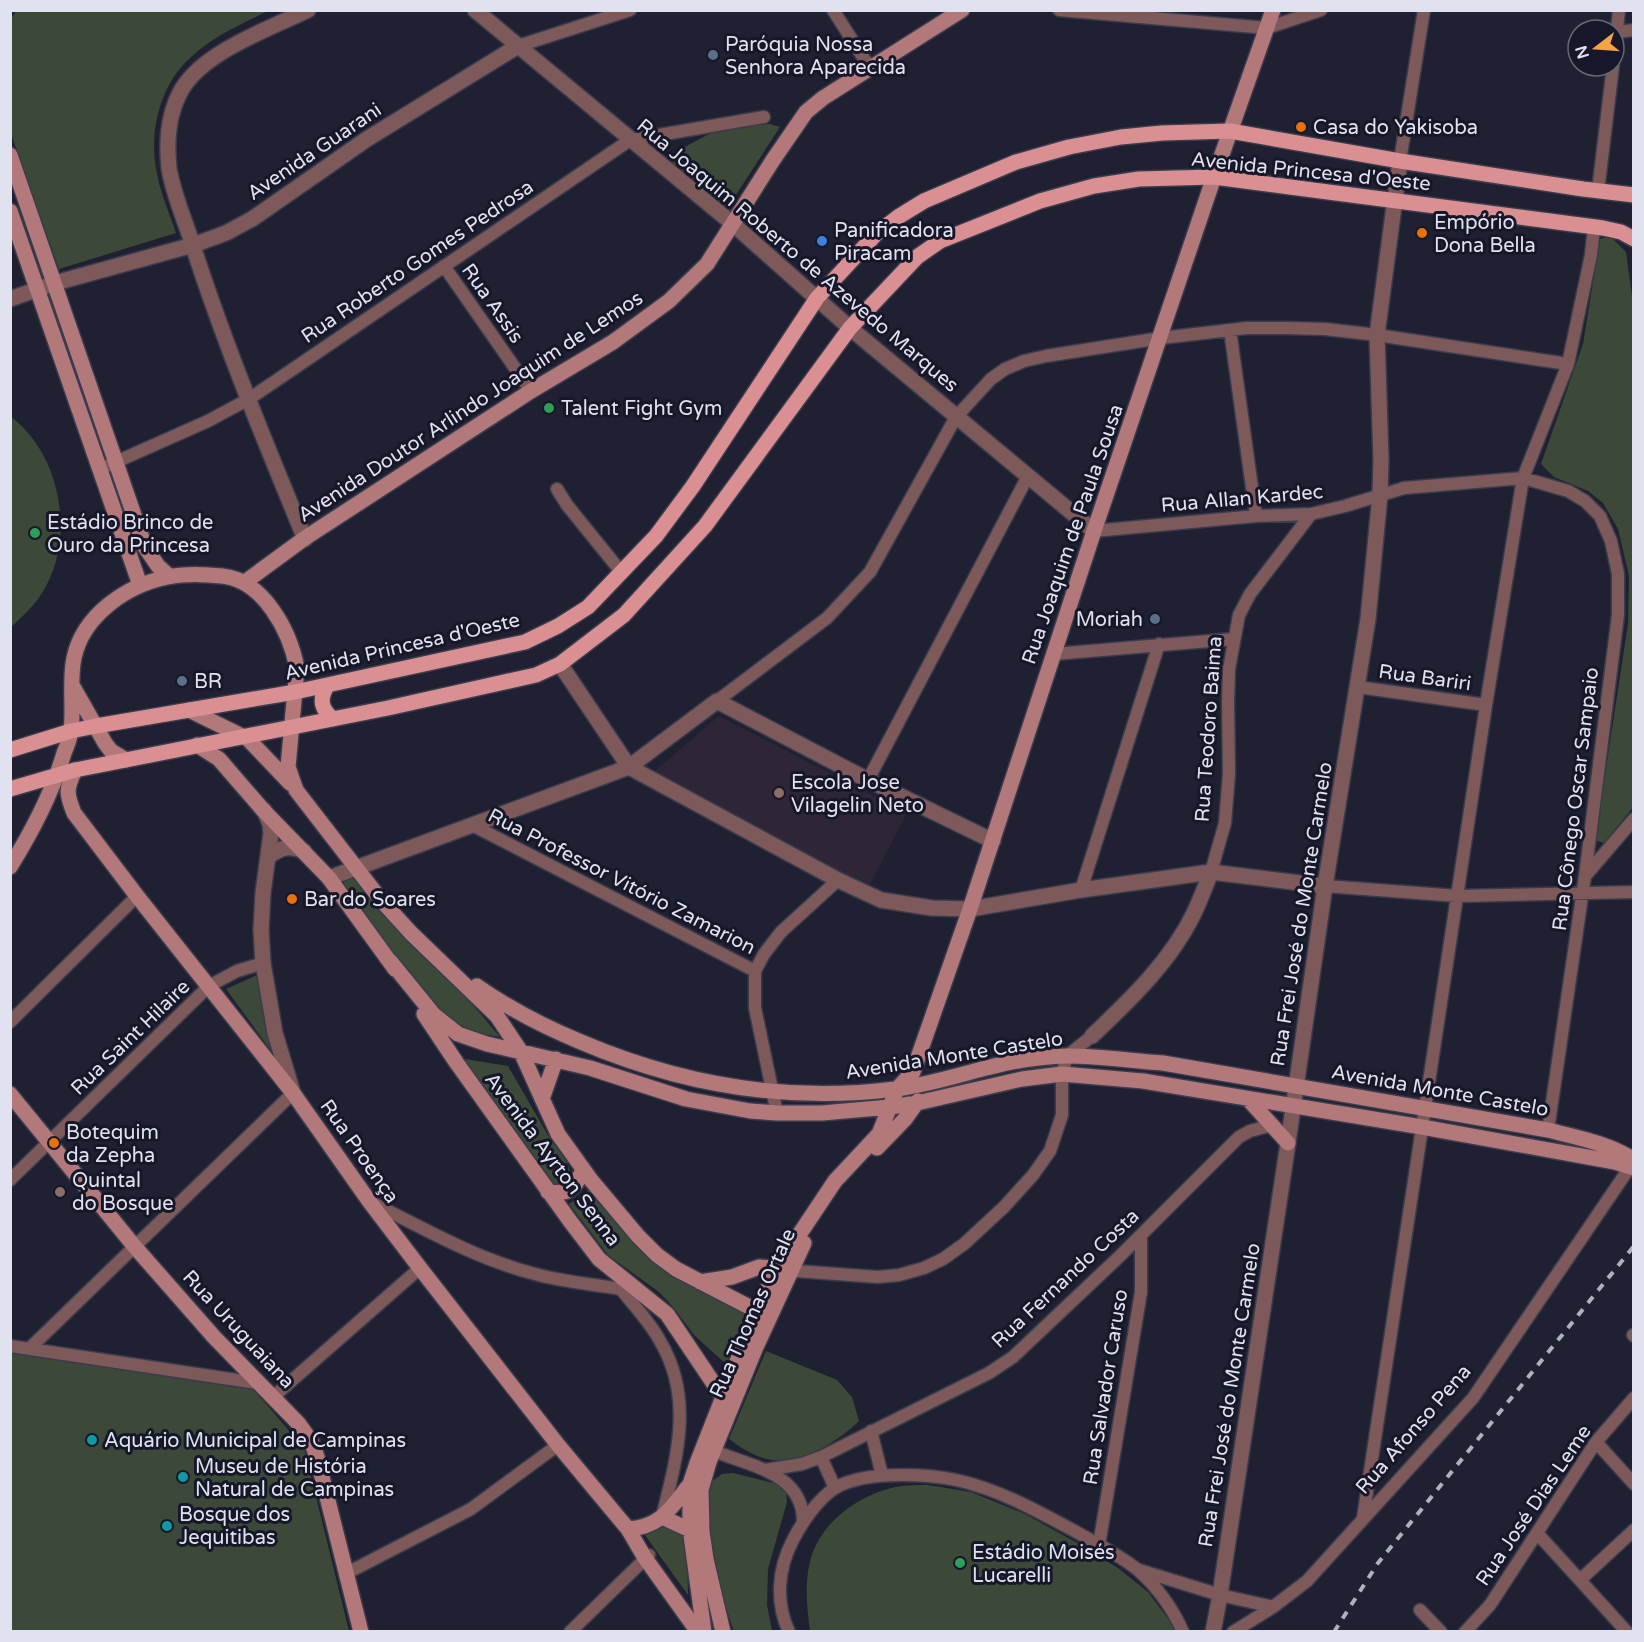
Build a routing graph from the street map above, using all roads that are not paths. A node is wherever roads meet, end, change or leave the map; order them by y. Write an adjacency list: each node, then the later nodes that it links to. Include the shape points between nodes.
1 (308, 10): 27 (street, via 230,49 197,71 174,105 168,127 169,165)
2 (475, 10): 11 (street, Rua Joaquim Roberto de Azevedo Marques)
3 (630, 10): 11 (street, Avenida Guarani)
4 (833, 10): 12 (street)
5 (962, 10): 12 (main road, Avenida Doutor Arlindo Joaquim de Lemos)
6 (1059, 10): 10 (street)
7 (1273, 10): 10 (main road, Rua Joaquim de Paula Sousa)
8 (1321, 10): 10 (street)
9 (1424, 10): 18 (street)
10 (1267, 28): 15 (main road, Rua Joaquim de Paula Sousa)
11 (518, 46): 16 (street, Rua Joaquim Roberto de Azevedo Marques); 27 (street, Avenida Guarani, via 367,139 252,219 226,234)
12 (870, 68): 24 (main road, Avenida Doutor Arlindo Joaquim de Lemos, via 806,112)
13 (1612, 78): 20 (street)
14 (764, 117): 16 (street, Rua Roberto Gomes Pedrosa)
15 (1230, 131): 18 (main road, Avenida Princesa d'Oeste); 19 (main road, Rua Joaquim de Paula Sousa); 31 (main road, Avenida Princesa d'Oeste, via 1121,137 1016,162 924,201 898,217 876,234)
16 (630, 140): 24 (street, Rua Joaquim Roberto de Azevedo Marques); 28 (street, Rua Roberto Gomes Pedrosa)
17 (10, 155): 29 (main road)
18 (1400, 161): 20 (main road, Avenida Princesa d'Oeste); 22 (street, Rua Frei José do Monte Carmelo)
19 (1214, 177): 22 (main road, Avenida Princesa d'Oeste); 33 (main road, Avenida Princesa d'Oeste, via 1139,179 1094,186 985,221 940,241 917,257); 36 (main road, Rua Joaquim de Paula Sousa)
20 (1598, 191): 21 (main road, Avenida Princesa d'Oeste)
21 (1634, 195)
22 (1393, 200): 25 (main road, Avenida Princesa d'Oeste); 35 (street, Rua Frei José do Monte Carmelo)
23 (10, 211): 30 (main road)
24 (733, 224): 31 (street, Rua Joaquim Roberto de Azevedo Marques); 38 (main road, Avenida Doutor Arlindo Joaquim de Lemos, via 706,264 669,301 613,342)
25 (1594, 227): 26 (main road, Avenida Princesa d'Oeste); 37 (street)
26 (1634, 239)
27 (193, 245): 29 (street, Avenida Guarani); 39 (street)
28 (444, 266): 38 (street, Rua Assis); 39 (street, Rua Roberto Gomes Pedrosa)
29 (55, 283): 30 (street, Avenida Guarani); 41 (main road)
30 (37, 290): 32 (street, Avenida Guarani); 42 (main road)
31 (817, 298): 33 (street, Rua Joaquim Roberto de Azevedo Marques); 52 (main road, Avenida Princesa d'Oeste, via 693,486)
32 (10, 299)
33 (850, 328): 40 (street, Rua Joaquim Roberto de Azevedo Marques); 59 (main road, Avenida Princesa d'Oeste, via 705,526 624,615)
34 (1230, 330): 35 (street, via 1325,329); 36 (street); 49 (street)
35 (1377, 335): 37 (street); 47 (street, Rua Frei José do Monte Carmelo)
36 (1161, 338): 40 (street, via 1024,361 991,379); 50 (main road, Rua Joaquim de Paula Sousa)
37 (1568, 364): 44 (street)
38 (531, 392): 51 (main road, Avenida Doutor Arlindo Joaquim de Lemos)
39 (249, 399): 41 (street, Rua Roberto Gomes Pedrosa); 51 (street)
40 (956, 417): 43 (street, Rua Joaquim Roberto de Azevedo Marques); 64 (street, via 870,572 827,618)
41 (116, 461): 42 (street, Rua Roberto Gomes Pedrosa); 53 (main road, via 145,547)
42 (100, 469): 55 (main road)
43 (1028, 476): 50 (street, Rua Joaquim Roberto de Azevedo Marques); 78 (street)
44 (1523, 478): 46 (street, Rua Allan Kardec); 47 (street, Rua Allan Kardec, via 1404,488); 65 (street)
45 (557, 489): 52 (street)
46 (1568, 491): 92 (street, Rua Cônego Oscar Sampaio, via 1600,516 1611,541 1618,574 1618,615)
47 (1380, 495): 48 (street, Rua Allan Kardec); 62 (street, Rua Frei José do Monte Carmelo)
48 (1311, 514): 49 (street, Rua Allan Kardec); 56 (street, Rua Teodoro Baima, via 1250,594)
49 (1256, 516): 50 (street, Rua Allan Kardec)
50 (1094, 531): 58 (main road, Rua Joaquim de Paula Sousa)
51 (304, 539): 54 (main road, Avenida Doutor Arlindo Joaquim de Lemos)
52 (622, 573): 61 (main road, Avenida Princesa d'Oeste, via 588,607 525,642)
53 (169, 576): 54 (main road, via 228,576); 55 (main road)
54 (245, 582): 63 (main road, Avenida Ayrton Senna, via 274,611 290,638 297,669)
55 (140, 585): 60 (main road, via 101,611 83,633 74,657)
56 (1233, 639): 57 (street); 91 (street, Rua Teodoro Baima, via 1227,702 1225,823)
57 (1159, 644): 58 (street); 96 (street)
58 (1054, 654): 86 (main road, Rua Joaquim de Paula Sousa)
59 (560, 664): 67 (main road, Avenida Princesa d'Oeste, via 536,675); 75 (street)
60 (71, 683): 68 (main road); 70 (main road)
61 (327, 686): 63 (main road, Avenida Princesa d'Oeste); 67 (main road, via 322,704)
62 (1358, 687): 65 (street, Rua Bariri); 95 (street, Rua Frei José do Monte Carmelo)
63 (295, 692): 66 (main road, Avenida Princesa d'Oeste); 69 (main road, Avenida Ayrton Senna)
64 (717, 701): 75 (street); 78 (street)
65 (1486, 705): 100 (street)
66 (189, 710): 68 (main road, Avenida Princesa d'Oeste); 71 (main road)
67 (333, 719): 69 (main road, Avenida Princesa d'Oeste)
68 (96, 726): 70 (main road, Avenida Princesa d'Oeste); 74 (main road, via 111,751)
69 (293, 727): 71 (main road, Avenida Princesa d'Oeste); 80 (main road, Avenida Ayrton Senna, via 288,767)
70 (71, 731): 73 (main road, Avenida Princesa d'Oeste); 77 (main road)
71 (243, 736): 72 (main road, Avenida Princesa d'Oeste); 80 (main road, via 258,747)
72 (197, 745): 74 (main road, Avenida Princesa d'Oeste); 81 (main road, Avenida Ayrton Senna, via 219,759)
73 (10, 750)
74 (126, 760): 76 (main road, Avenida Princesa d'Oeste)
75 (629, 767): 85 (street); 94 (street)
76 (75, 770): 77 (main road, Avenida Princesa d'Oeste); 83 (main road, Rua Proença, via 67,790)
77 (58, 775): 79 (main road, Avenida Princesa d'Oeste); 82 (main road)
78 (868, 780): 86 (street)
79 (10, 789)
80 (296, 790): 90 (main road, Avenida Ayrton Senna)
81 (263, 810): 87 (main road, Avenida Ayrton Senna); 88 (street, via 271,833)
82 (42, 812): 83 (main road, via 58,808); 89 (main road)
83 (74, 813): 99 (main road, Rua Proença)
84 (1634, 819): 92 (street)
85 (472, 825): 90 (street); 105 (street, Rua Professor Vitório Zamarion)
86 (993, 841): 101 (main road, Rua Joaquim de Paula Sousa)
87 (304, 851): 88 (street, via 287,846); 93 (main road, Avenida Ayrton Senna)
88 (268, 857): 104 (street, via 261,921)
89 (10, 867)
90 (357, 868): 93 (street); 103 (main road, Avenida Ayrton Senna, via 388,908)
91 (1211, 872): 95 (street); 96 (street); 108 (street, Rua Teodoro Baima, via 1195,912 1166,956 1127,1003)
92 (1586, 876): 98 (street, Rua Cônego Oscar Sampaio)
93 (329, 878): 102 (main road, Avenida Ayrton Senna)
94 (838, 880): 101 (street, via 881,900); 105 (street, via 781,932)
95 (1325, 886): 100 (street); 114 (street, Rua Frei José do Monte Carmelo)
96 (1081, 890): 101 (street)
97 (1634, 892): 98 (street)
98 (1583, 893): 100 (street); 128 (street, Rua Cônego Oscar Sampaio)
99 (137, 896): 106 (main road, Rua Proença); 107 (street)
100 (1458, 896): 124 (street)
101 (970, 909): 113 (main road, Rua Joaquim de Paula Sousa)
102 (390, 961): 109 (main road, Avenida Ayrton Senna, via 450,1029); 134 (main road, Avenida Ayrton Senna)
103 (442, 961): 109 (main road, Avenida Ayrton Senna, via 497,1016); 116 (main road, Avenida Monte Castelo, via 527,1017 597,1049 699,1082)
104 (262, 963): 106 (street, Rua Saint Hilaire); 117 (street, via 275,1033)
105 (754, 971): 116 (street, via 755,1008)
106 (209, 986): 117 (main road, Rua Proença); 129 (street, Rua Saint Hilaire)
107 (10, 1022)
108 (1092, 1036): 110 (street)
109 (521, 1052): 111 (main road, Avenida Monte Castelo); 119 (main road, Avenida Ayrton Senna)
110 (1067, 1056): 112 (street); 113 (main road, Avenida Monte Castelo); 114 (main road, Avenida Monte Castelo, via 1163,1063)
111 (556, 1059): 119 (main road); 125 (main road, Avenida Monte Castelo, via 686,1099)
112 (1062, 1074): 120 (main road, Avenida Monte Castelo, via 1143,1081); 121 (main road, Avenida Monte Castelo); 139 (street, via 1062,1115 1050,1151 1004,1207 943,1259 899,1275 878,1277)
113 (916, 1078): 115 (main road, Avenida Monte Castelo); 121 (main road)
114 (1295, 1085): 122 (street, Rua Frei José do Monte Carmelo); 124 (main road, Avenida Monte Castelo)
115 (897, 1089): 116 (main road, Avenida Monte Castelo, via 825,1095); 123 (main road, Rua Thomas Ortale)
116 (773, 1092): 125 (street)
117 (293, 1093): 135 (main road, Rua Proença); 137 (street)
118 (10, 1094): 129 (main road, Rua Uruguaiana)
119 (542, 1099): 132 (main road, Avenida Ayrton Senna, via 558,1134)
120 (1248, 1099): 122 (main road, Avenida Monte Castelo); 126 (main road)
121 (917, 1103): 123 (main road, Avenida Monte Castelo); 139 (main road, Rua Thomas Ortale, via 839,1188)
122 (1293, 1106): 127 (main road, Avenida Monte Castelo); 130 (street, Rua Frei José do Monte Carmelo)
123 (890, 1107): 125 (main road, Avenida Monte Castelo); 139 (main road, Rua Thomas Ortale, via 879,1134 835,1181)
124 (1425, 1108): 127 (street); 128 (main road, Avenida Monte Castelo)
125 (777, 1113)
126 (1272, 1125): 130 (main road); 136 (street, Rua Fernando Costa, via 1239,1137)
127 (1422, 1127): 131 (main road, Avenida Monte Castelo); 161 (street)
128 (1548, 1130): 131 (main road, Avenida Monte Castelo, via 1620,1151)
129 (50, 1143): 133 (street, Rua Saint Hilaire); 137 (main road, Rua Uruguaiana)
130 (1288, 1143): 172 (street, Rua Frei José do Monte Carmelo)
131 (1633, 1165): 161 (street, Rua Afonso Pena, via 1473,1398)
132 (583, 1170): 134 (main road, via 569,1191); 140 (main road, Avenida Ayrton Senna, via 657,1255)
133 (10, 1180)
134 (548, 1192): 141 (main road, Avenida Ayrton Senna)
135 (369, 1201): 138 (main road, Rua Proença); 141 (street, via 465,1250 532,1274 562,1281)
136 (1141, 1235): 149 (street, Rua Fernando Costa, via 1013,1357 989,1373); 167 (street, Rua Salvador Caruso, via 1141,1292)
137 (135, 1247): 144 (street); 145 (main road, Rua Uruguaiana)
138 (420, 1268): 147 (street); 152 (main road, Rua Proença)
139 (784, 1270): 140 (main road, via 759,1267 732,1277); 142 (main road, Rua Thomas Ortale); 153 (main road, Rua Thomas Ortale)
140 (700, 1282): 142 (main road, Avenida Ayrton Senna)
141 (624, 1286): 146 (main road, Avenida Ayrton Senna, via 667,1314); 160 (street, via 660,1340 678,1389 677,1457)
142 (757, 1311): 146 (main road, Rua Thomas Ortale)
143 (10, 1346): 144 (street)
144 (30, 1348): 145 (street)
145 (257, 1383): 147 (main road, Rua Uruguaiana)
146 (722, 1396): 150 (main road, Rua Thomas Ortale)
147 (273, 1397): 170 (main road, Rua Uruguaiana, via 311,1441)
148 (1634, 1398): 151 (street, Rua José Dias Leme)
149 (871, 1431): 154 (street, Rua Fernando Costa); 156 (street)
150 (708, 1432): 153 (street); 157 (main road, Rua Thomas Ortale)
151 (1596, 1442): 158 (street); 166 (street, Rua José Dias Leme)
152 (558, 1445): 163 (main road, Rua Proença); 170 (street, via 471,1509)
153 (714, 1451): 155 (street, Rua Fernando Costa); 181 (main road, Rua Thomas Ortale, via 701,1490 702,1531)
154 (821, 1457): 155 (street, Rua Fernando Costa); 159 (street)
155 (765, 1470): 162 (street, Rua Fernando Costa, via 793,1488 800,1500)
156 (882, 1475): 159 (street); 167 (street, via 957,1480 1047,1516)
157 (690, 1484): 160 (main road); 164 (main road, Rua Thomas Ortale)
158 (1634, 1484)
159 (835, 1488): 162 (street)
160 (662, 1517): 163 (main road, via 646,1527); 164 (main road)
161 (1363, 1518): 173 (street, Rua Afonso Pena, via 1307,1581)
162 (803, 1521): 182 (street, via 781,1572 779,1596)
163 (628, 1529): 168 (main road, Rua Proença)
164 (690, 1530): 175 (main road, Rua Thomas Ortale)
165 (1634, 1530): 171 (street)
166 (1537, 1533): 171 (street); 187 (street, Rua José Dias Leme, via 1490,1605)
167 (1099, 1545): 169 (street)
168 (645, 1554): 175 (main road, Rua Proença); 177 (street); 178 (main road, Rua Proença)
169 (1138, 1570): 172 (street); 183 (street, via 1167,1602)
170 (345, 1574): 176 (main road, Rua Uruguaiana)
171 (1580, 1580): 188 (street)
172 (1220, 1595): 173 (street); 184 (street, Rua Frei José do Monte Carmelo)
173 (1273, 1607): 185 (street, Rua Afonso Pena)
174 (1420, 1610): 186 (street)
175 (700, 1612): 179 (main road); 180 (main road, Rua Proença)
176 (361, 1632)
177 (570, 1632)
178 (698, 1632)
179 (704, 1632)
180 (718, 1632)
181 (723, 1632)
182 (789, 1632)
183 (1183, 1632)
184 (1213, 1632)
185 (1233, 1632)
186 (1441, 1632)
187 (1464, 1632)
188 (1627, 1632)

